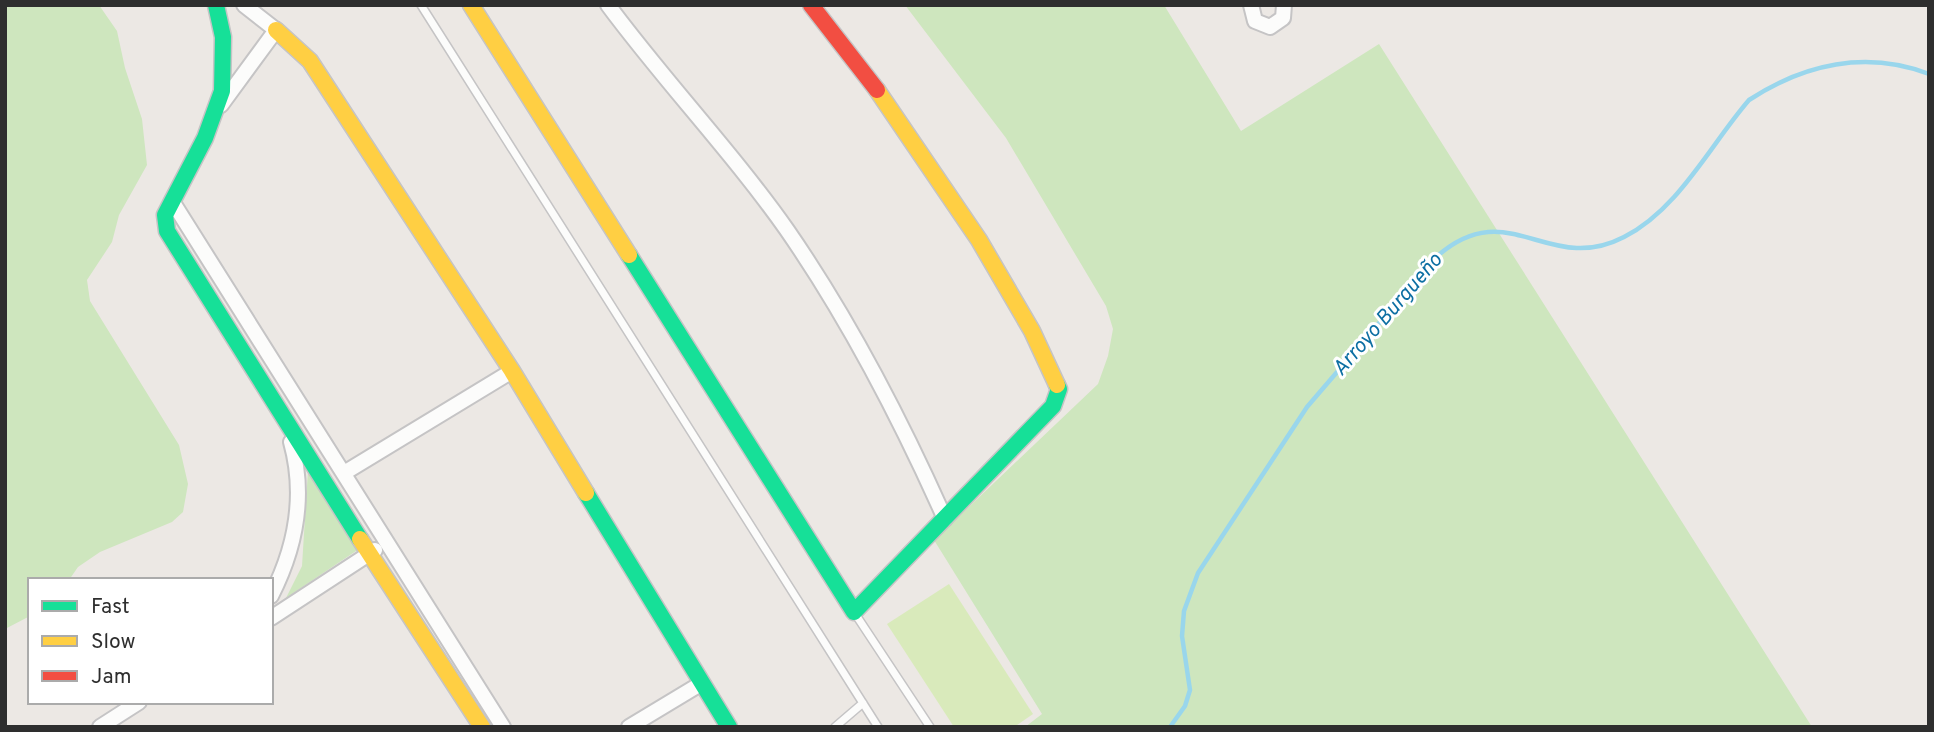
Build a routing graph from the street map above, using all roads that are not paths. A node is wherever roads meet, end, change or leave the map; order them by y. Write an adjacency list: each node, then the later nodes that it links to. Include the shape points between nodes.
1 (216, 5): 10 (street, via 225,48)
2 (244, 5): 9 (street)
3 (421, 5): 22 (lane)
4 (471, 5): 19 (street)
5 (608, 5): 15 (street, via 767,204 808,263 894,409)
6 (811, 5): 15 (street, via 941,178 1025,318 1059,389 1047,413)
7 (1251, 5): 8 (street, via 1255,21 1270,27 1283,18)
8 (1284, 5)
9 (276, 30): 10 (street); 12 (street, via 310,61)
10 (221, 105): 11 (street)
11 (172, 201): 13 (street, via 165,215 167,231); 14 (street)
12 (512, 372): 14 (street); 21 (street)
13 (288, 427): 17 (street); 18 (street, via 297,470 298,512 287,562)
14 (344, 473): 16 (street)
15 (944, 519): 19 (street)
16 (386, 543): 17 (street); 24 (street)
17 (370, 553): 20 (street); 25 (street)
18 (273, 592)
19 (854, 612): 32 (lane)
20 (273, 617)
21 (702, 683): 28 (street); 29 (street)
22 (863, 703): 30 (lane); 31 (lane)
23 (136, 704): 26 (street)
24 (493, 710): 25 (street); 27 (street)
25 (475, 724)
26 (100, 727)
27 (503, 727)
28 (629, 727)
29 (729, 727)
30 (835, 727)
31 (878, 727)
32 (930, 727)

